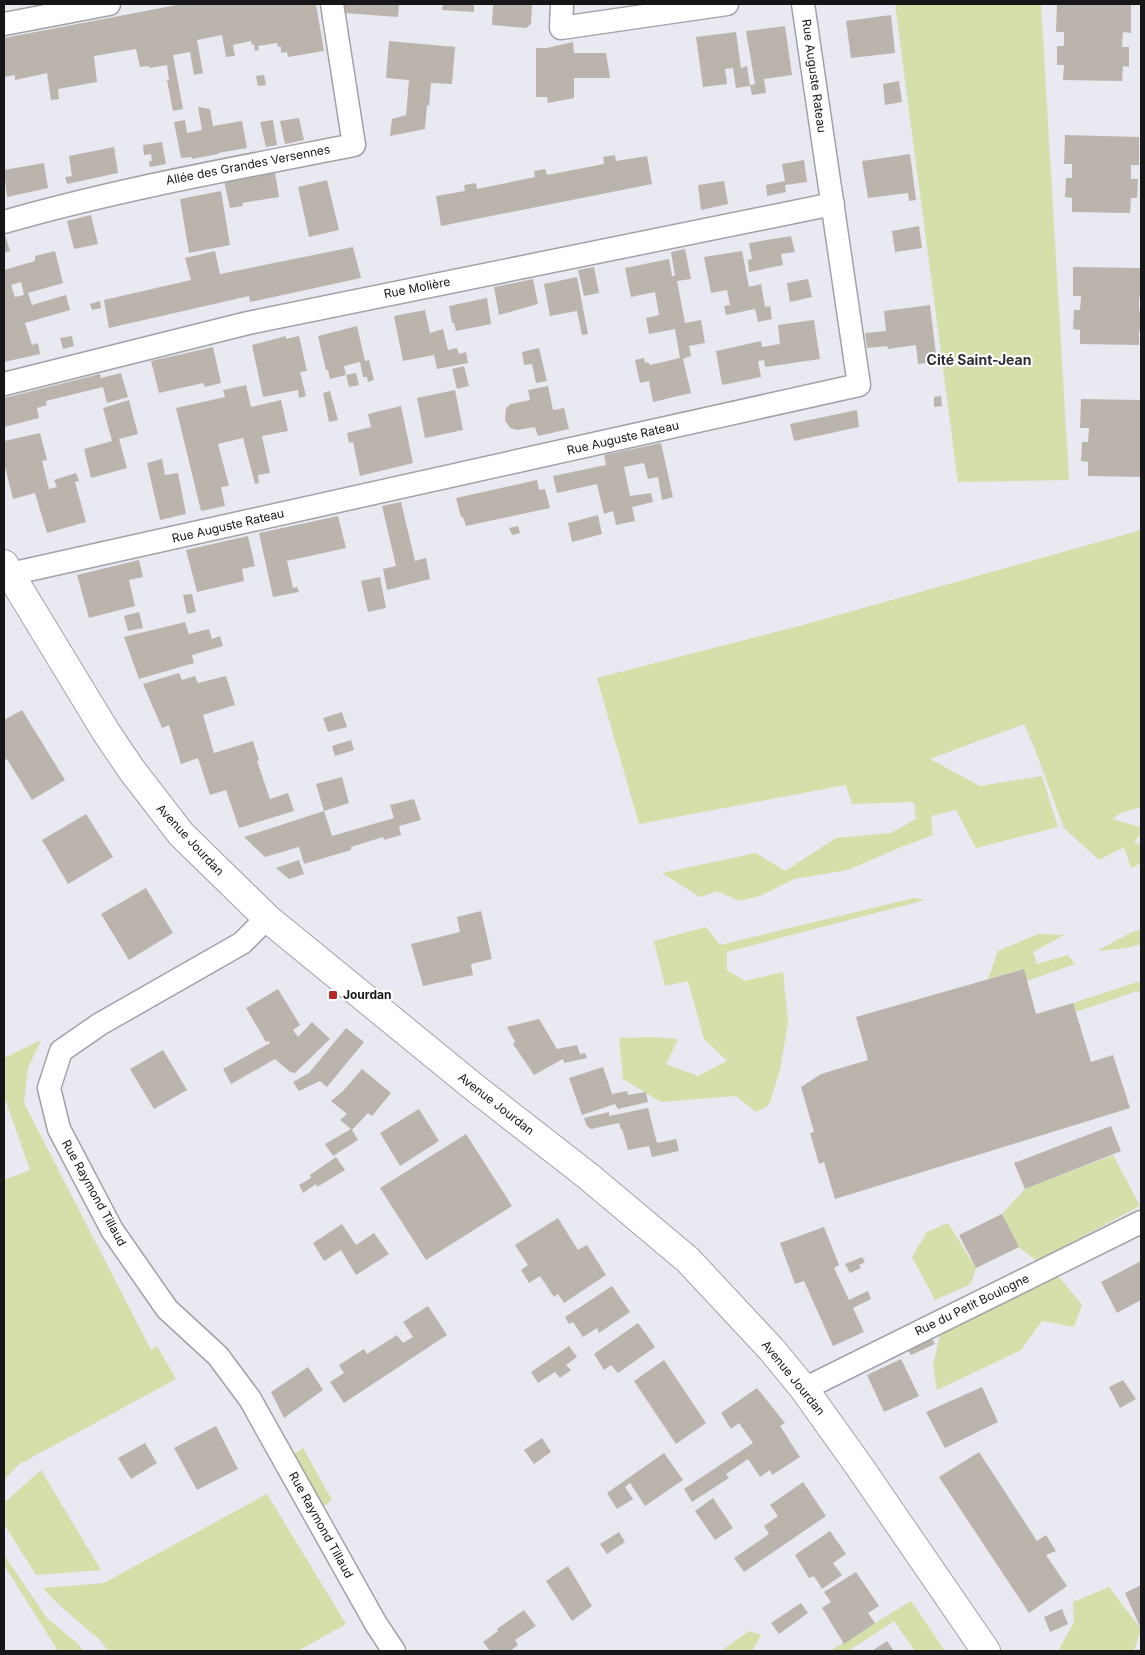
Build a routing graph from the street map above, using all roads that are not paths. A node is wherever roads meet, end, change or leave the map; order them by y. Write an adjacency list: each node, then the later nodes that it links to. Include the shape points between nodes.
1 (109, 4): 6 (street)
2 (332, 4): 8 (street, Allée des Grandes Versennes, via 354,145 164,182)
3 (562, 4): 4 (street, via 561,28)
4 (727, 4)
5 (803, 4): 7 (street, Rue Auguste Rateau)
6 (4, 24)
7 (833, 204): 9 (street, Rue Molière, via 248,323); 10 (street, Rue Auguste Rateau, via 859,385)
8 (4, 222)
9 (4, 384)
10 (7, 569): 11 (main road, Avenue Jourdan, via 106,732 151,796 181,834)
11 (267, 918): 13 (main road, Avenue Jourdan, via 688,1260); 14 (street, Rue Raymond Tillaud, via 242,943 100,1024 61,1051 48,1088 59,1128 112,1230 167,1309 218,1356 250,1399)
12 (1141, 1222): 13 (street, Rue du Petit Boulogne)
13 (804, 1389): 15 (main road, Avenue Jourdan)
14 (394, 1651)
15 (986, 1651)

